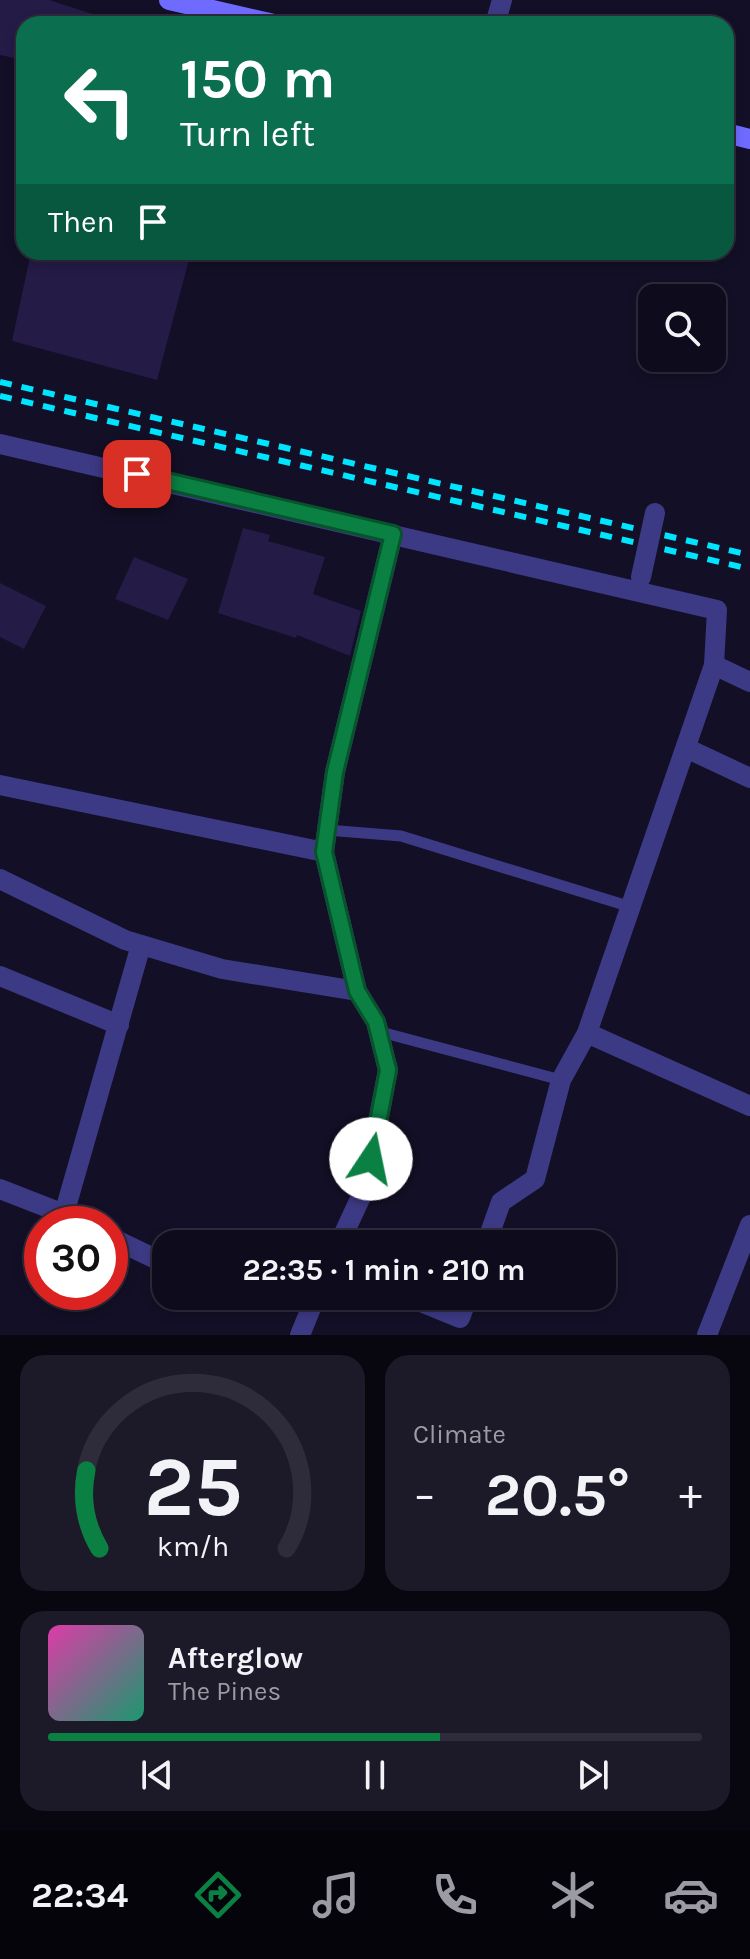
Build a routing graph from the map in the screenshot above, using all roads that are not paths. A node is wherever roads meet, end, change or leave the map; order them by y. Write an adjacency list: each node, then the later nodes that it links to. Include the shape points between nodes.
1 (169, 0): 2 (main road)
2 (239, 16)
3 (0, 444): 5 (street)
4 (655, 513): 6 (street, bridge)
5 (393, 534): 7 (street, via 717,610); 12 (street, via 335,772)
6 (641, 577)
7 (714, 665): 8 (street); 9 (street)
8 (750, 682)
9 (686, 748): 10 (street); 15 (street)
10 (750, 778)
11 (0, 785): 13 (street)
12 (327, 830): 13 (street); 15 (lane, via 401,836)
13 (324, 852): 18 (street)
14 (0, 879): 16 (street)
15 (631, 907): 21 (street)
16 (141, 945): 18 (street, via 222,969); 19 (street)
17 (0, 976): 19 (street)
18 (357, 991): 20 (street)
19 (119, 1025): 26 (street)
20 (377, 1031): 22 (lane); 28 (street, via 388,1070 365,1188)
21 (587, 1033): 22 (street); 23 (street)
22 (561, 1080): 29 (street, via 535,1179 501,1202)
23 (750, 1106)
24 (0, 1189): 25 (street)
25 (44, 1206)
26 (66, 1206)
27 (750, 1225): 36 (street)
28 (346, 1230)
29 (491, 1230)
30 (128, 1246): 31 (street)
31 (152, 1257)
32 (310, 1310): 35 (street)
33 (440, 1310): 34 (street, via 460,1318)
34 (463, 1310)
35 (300, 1335)
36 (707, 1335)

